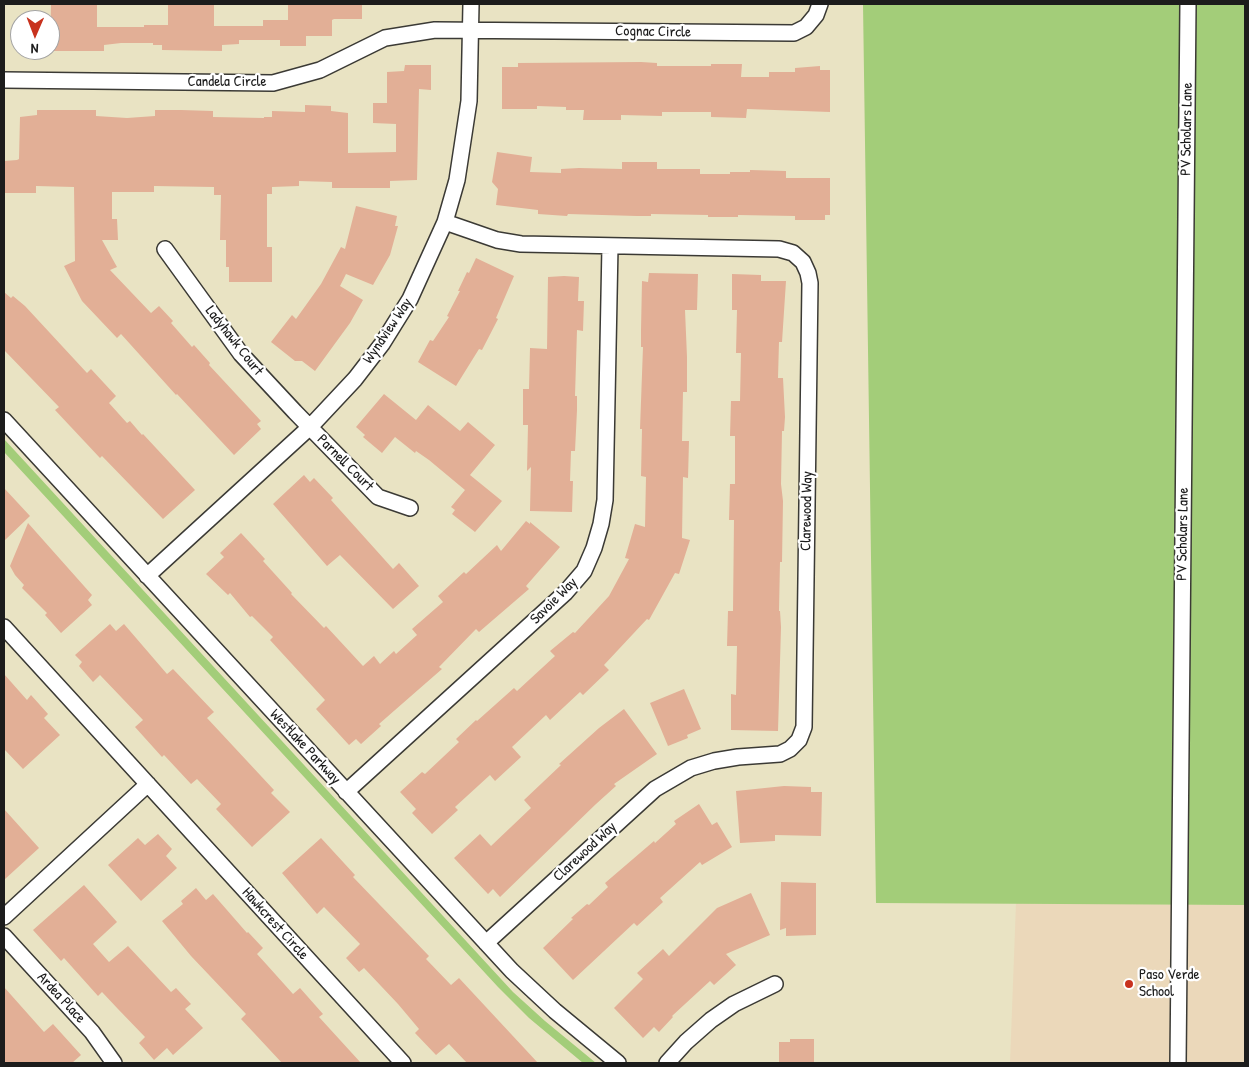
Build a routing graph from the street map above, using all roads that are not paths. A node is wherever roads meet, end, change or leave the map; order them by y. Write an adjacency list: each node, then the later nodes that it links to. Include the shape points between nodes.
1 (471, 4): 4 (street, Wyndview Way)
2 (820, 4): 4 (street, Cognac Circle, via 806,27 794,33)
3 (1188, 4): 24 (street, PV Scholars Lane)
4 (471, 29): 5 (street, Candela Circle, via 435,30 385,38 320,70 273,83); 6 (street, Wyndview Way, via 469,101 457,180)
5 (4, 80)
6 (445, 222): 7 (street, Clarewood Way, via 497,240 521,244); 10 (street, Wyndview Way, via 410,299 382,344 355,379)
7 (610, 246): 15 (street, Savoie Way, via 605,500 594,548 584,571 559,599); 18 (street, Clarewood Way, via 779,249 803,262 808,273 804,727 799,740 780,754 714,761 691,768 655,789)
8 (165, 249): 10 (street, Ladyhawk Court, via 241,354)
9 (4, 420): 12 (street, Westlake Parkway)
10 (310, 427): 11 (street, Parnell Court, via 378,497); 12 (street, Wyndview Way)
11 (410, 508)
12 (147, 576): 15 (street, Westlake Parkway)
13 (4, 627): 14 (street, Hawkcrest Circle)
14 (148, 784): 16 (street); 21 (street, Hawkcrest Circle)
15 (346, 792): 18 (street, Westlake Parkway)
16 (4, 917)
17 (4, 936): 20 (street, Ardea Place, via 92,1032)
18 (486, 943): 22 (street, Westlake Parkway, via 555,1011)
19 (775, 984): 23 (street, via 734,1004 711,1020)
20 (114, 1063)
21 (403, 1063)
22 (618, 1063)
23 (667, 1063)
24 (1178, 1063)

